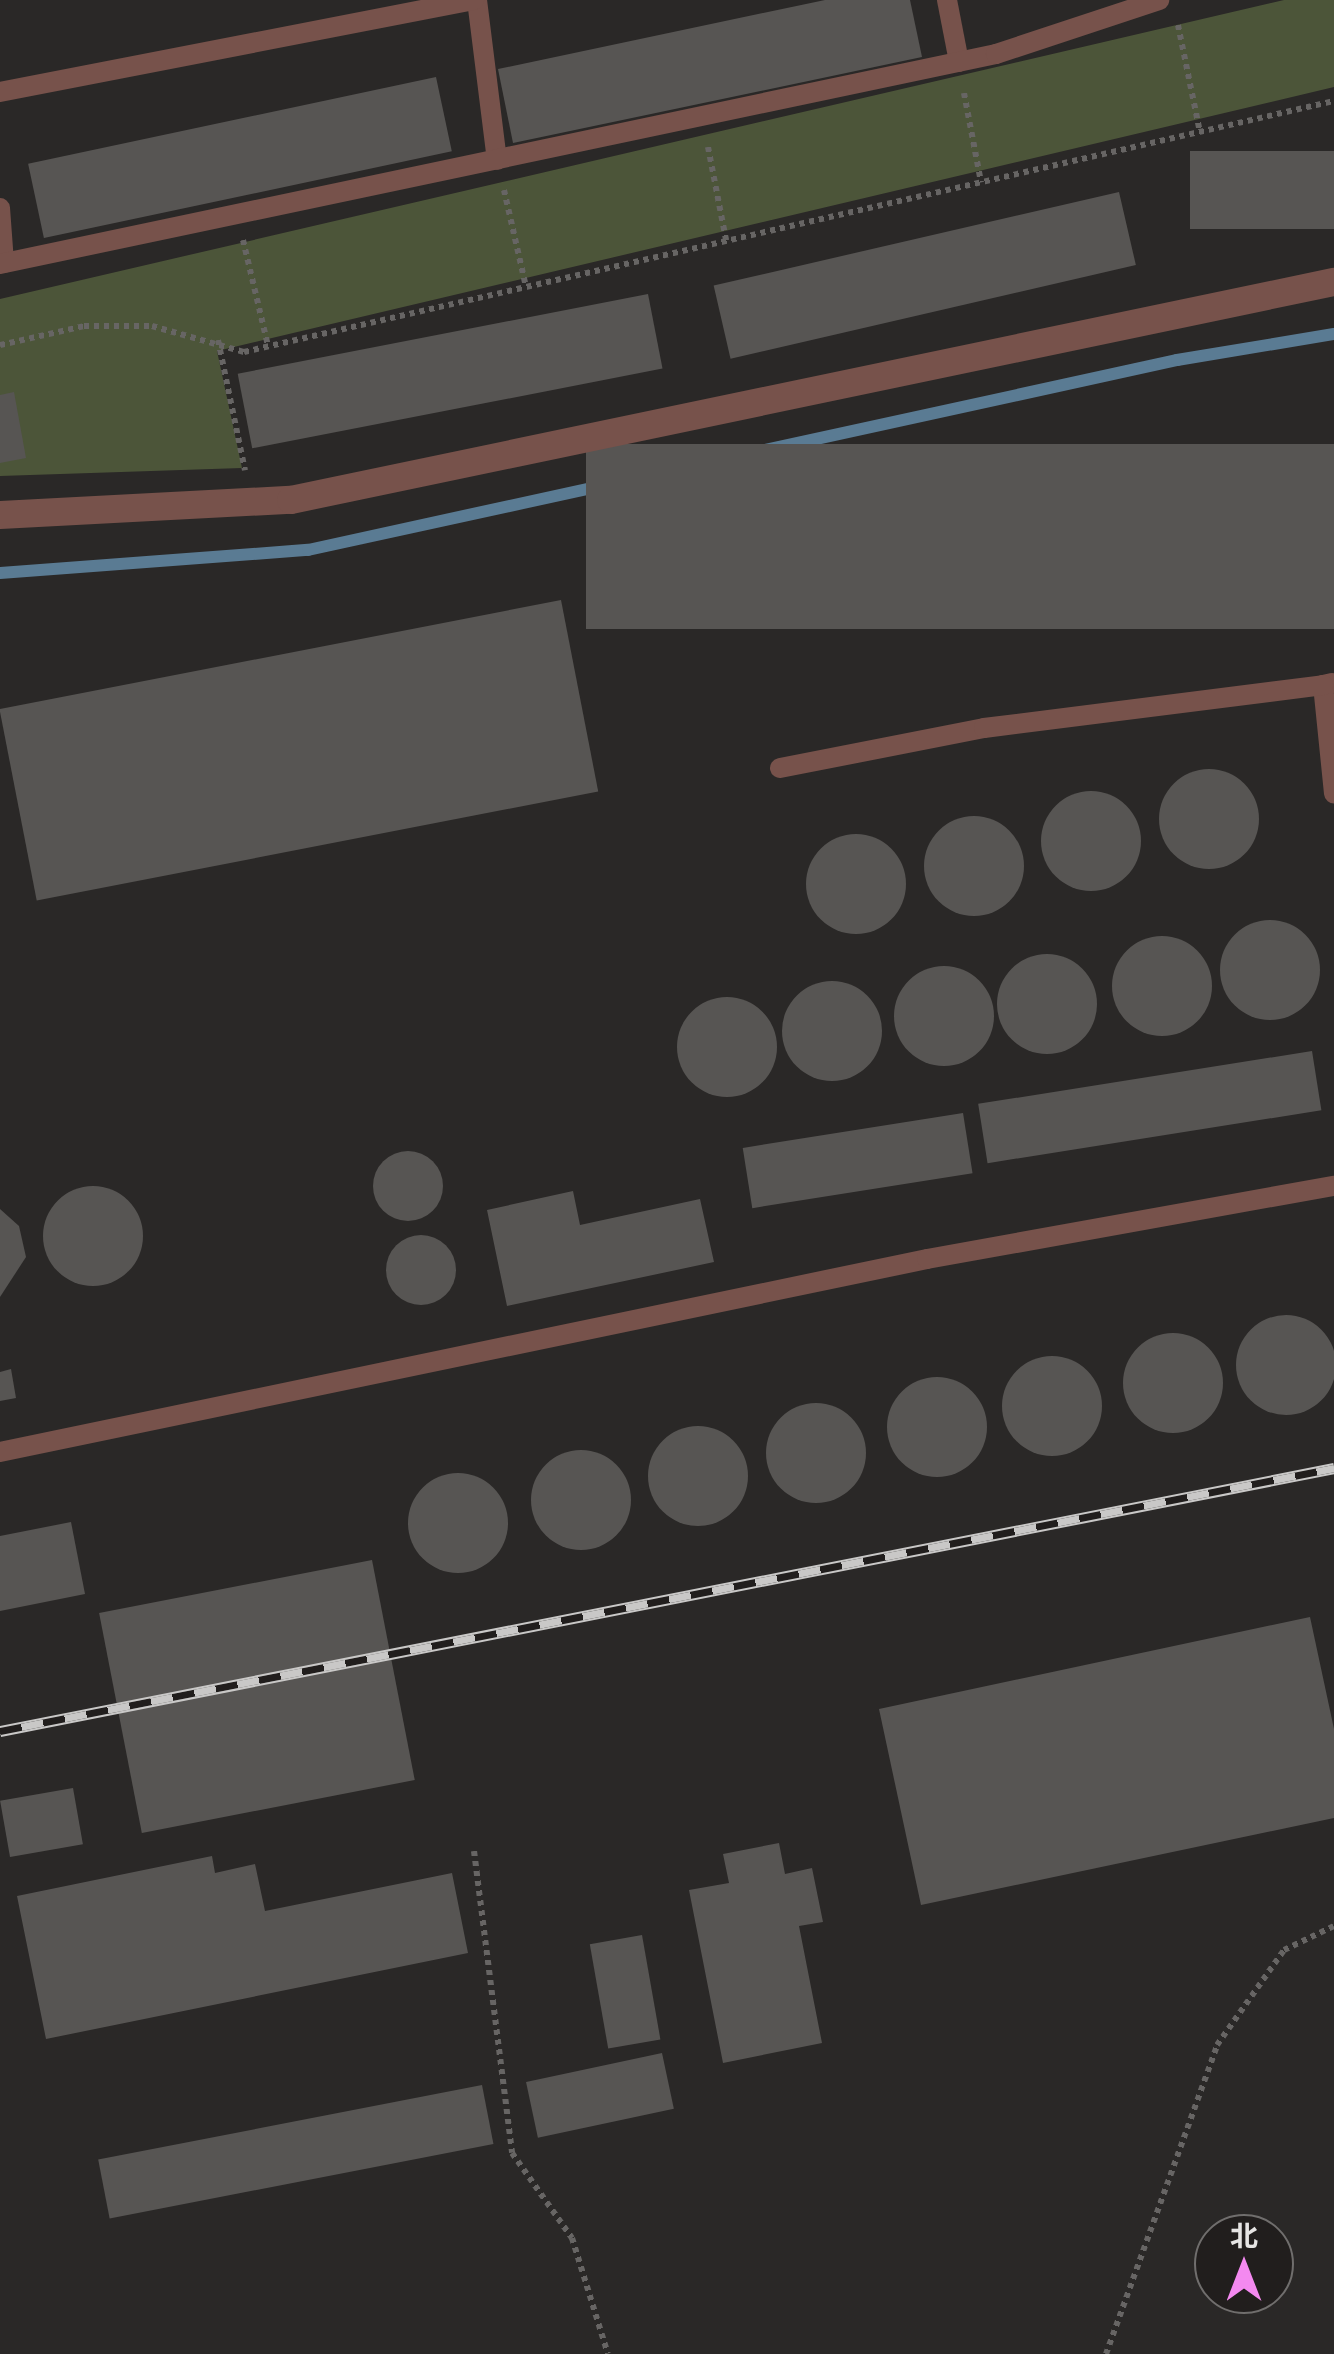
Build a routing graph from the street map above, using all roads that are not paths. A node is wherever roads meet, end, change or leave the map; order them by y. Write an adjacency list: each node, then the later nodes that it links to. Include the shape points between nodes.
1 (476, 0): 5 (lane); 6 (lane)
2 (946, 0): 4 (lane)
3 (1159, 0): 4 (lane)
4 (958, 62): 6 (lane)
5 (0, 92)
6 (497, 160): 8 (lane)
7 (0, 208): 8 (lane)
8 (2, 264)
9 (1334, 282): 10 (street, via 252,502)
10 (0, 514)
11 (1328, 684): 12 (lane, via 984,728); 13 (lane)
12 (780, 768)
13 (1334, 792)
14 (1334, 1186): 15 (lane, via 927,1259)
15 (0, 1452)

